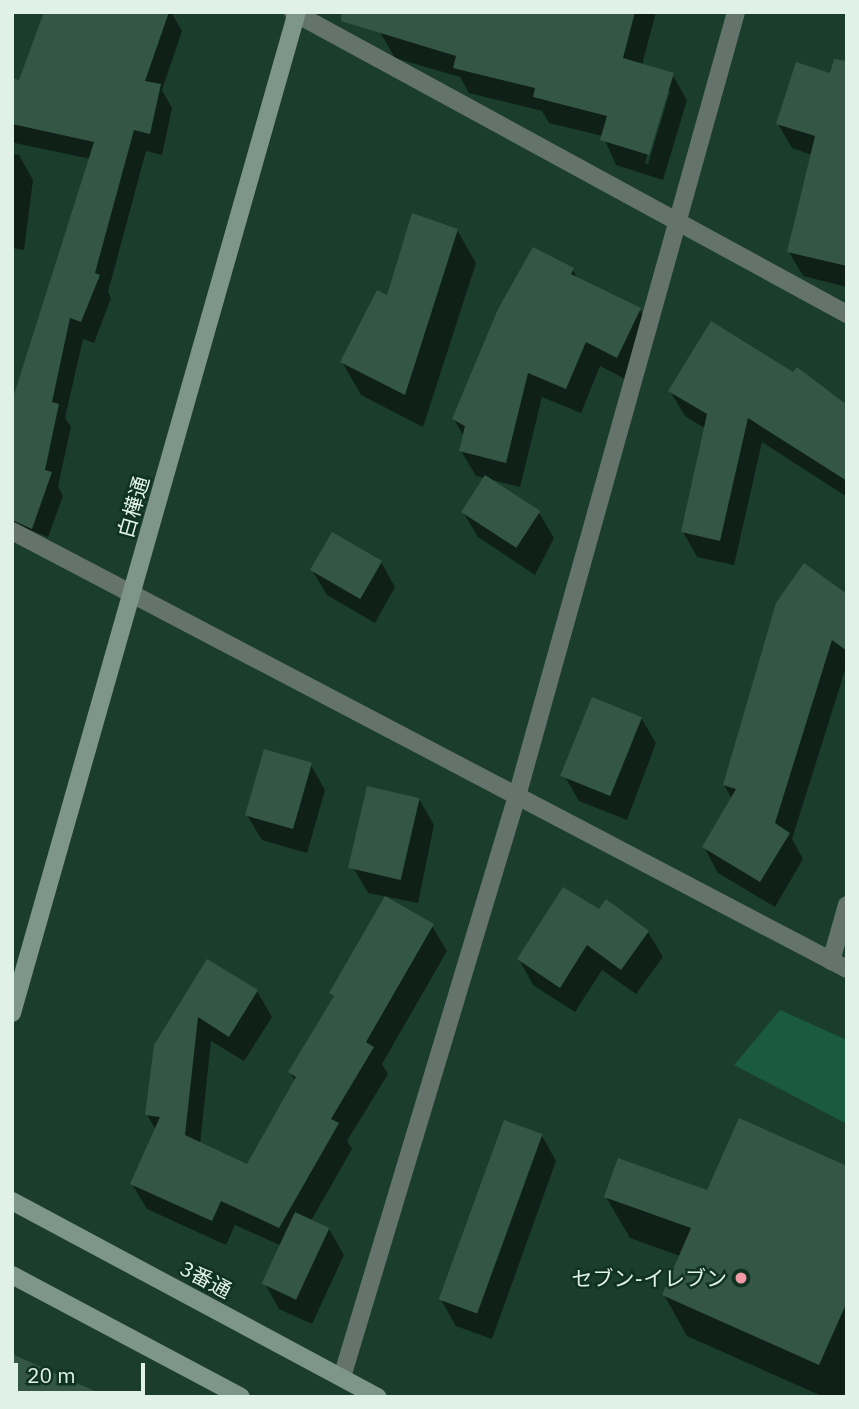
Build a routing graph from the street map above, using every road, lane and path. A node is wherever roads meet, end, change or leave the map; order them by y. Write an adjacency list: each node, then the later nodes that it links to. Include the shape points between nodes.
1 (736, 12): 3 (street)
2 (296, 13): 3 (street); 6 (street, 白樺通)
3 (678, 222): 4 (street); 7 (street)
4 (847, 314)
5 (12, 531): 6 (street)
6 (132, 594): 7 (street); 10 (street, 白樺通)
7 (517, 796): 9 (street); 13 (street)
8 (847, 905): 9 (street)
9 (839, 965)
10 (12, 1013)
11 (12, 1200): 13 (street, 3番通)
12 (12, 1275): 14 (street)
13 (342, 1377): 15 (street, 3番通)
14 (241, 1397)
15 (378, 1397)

